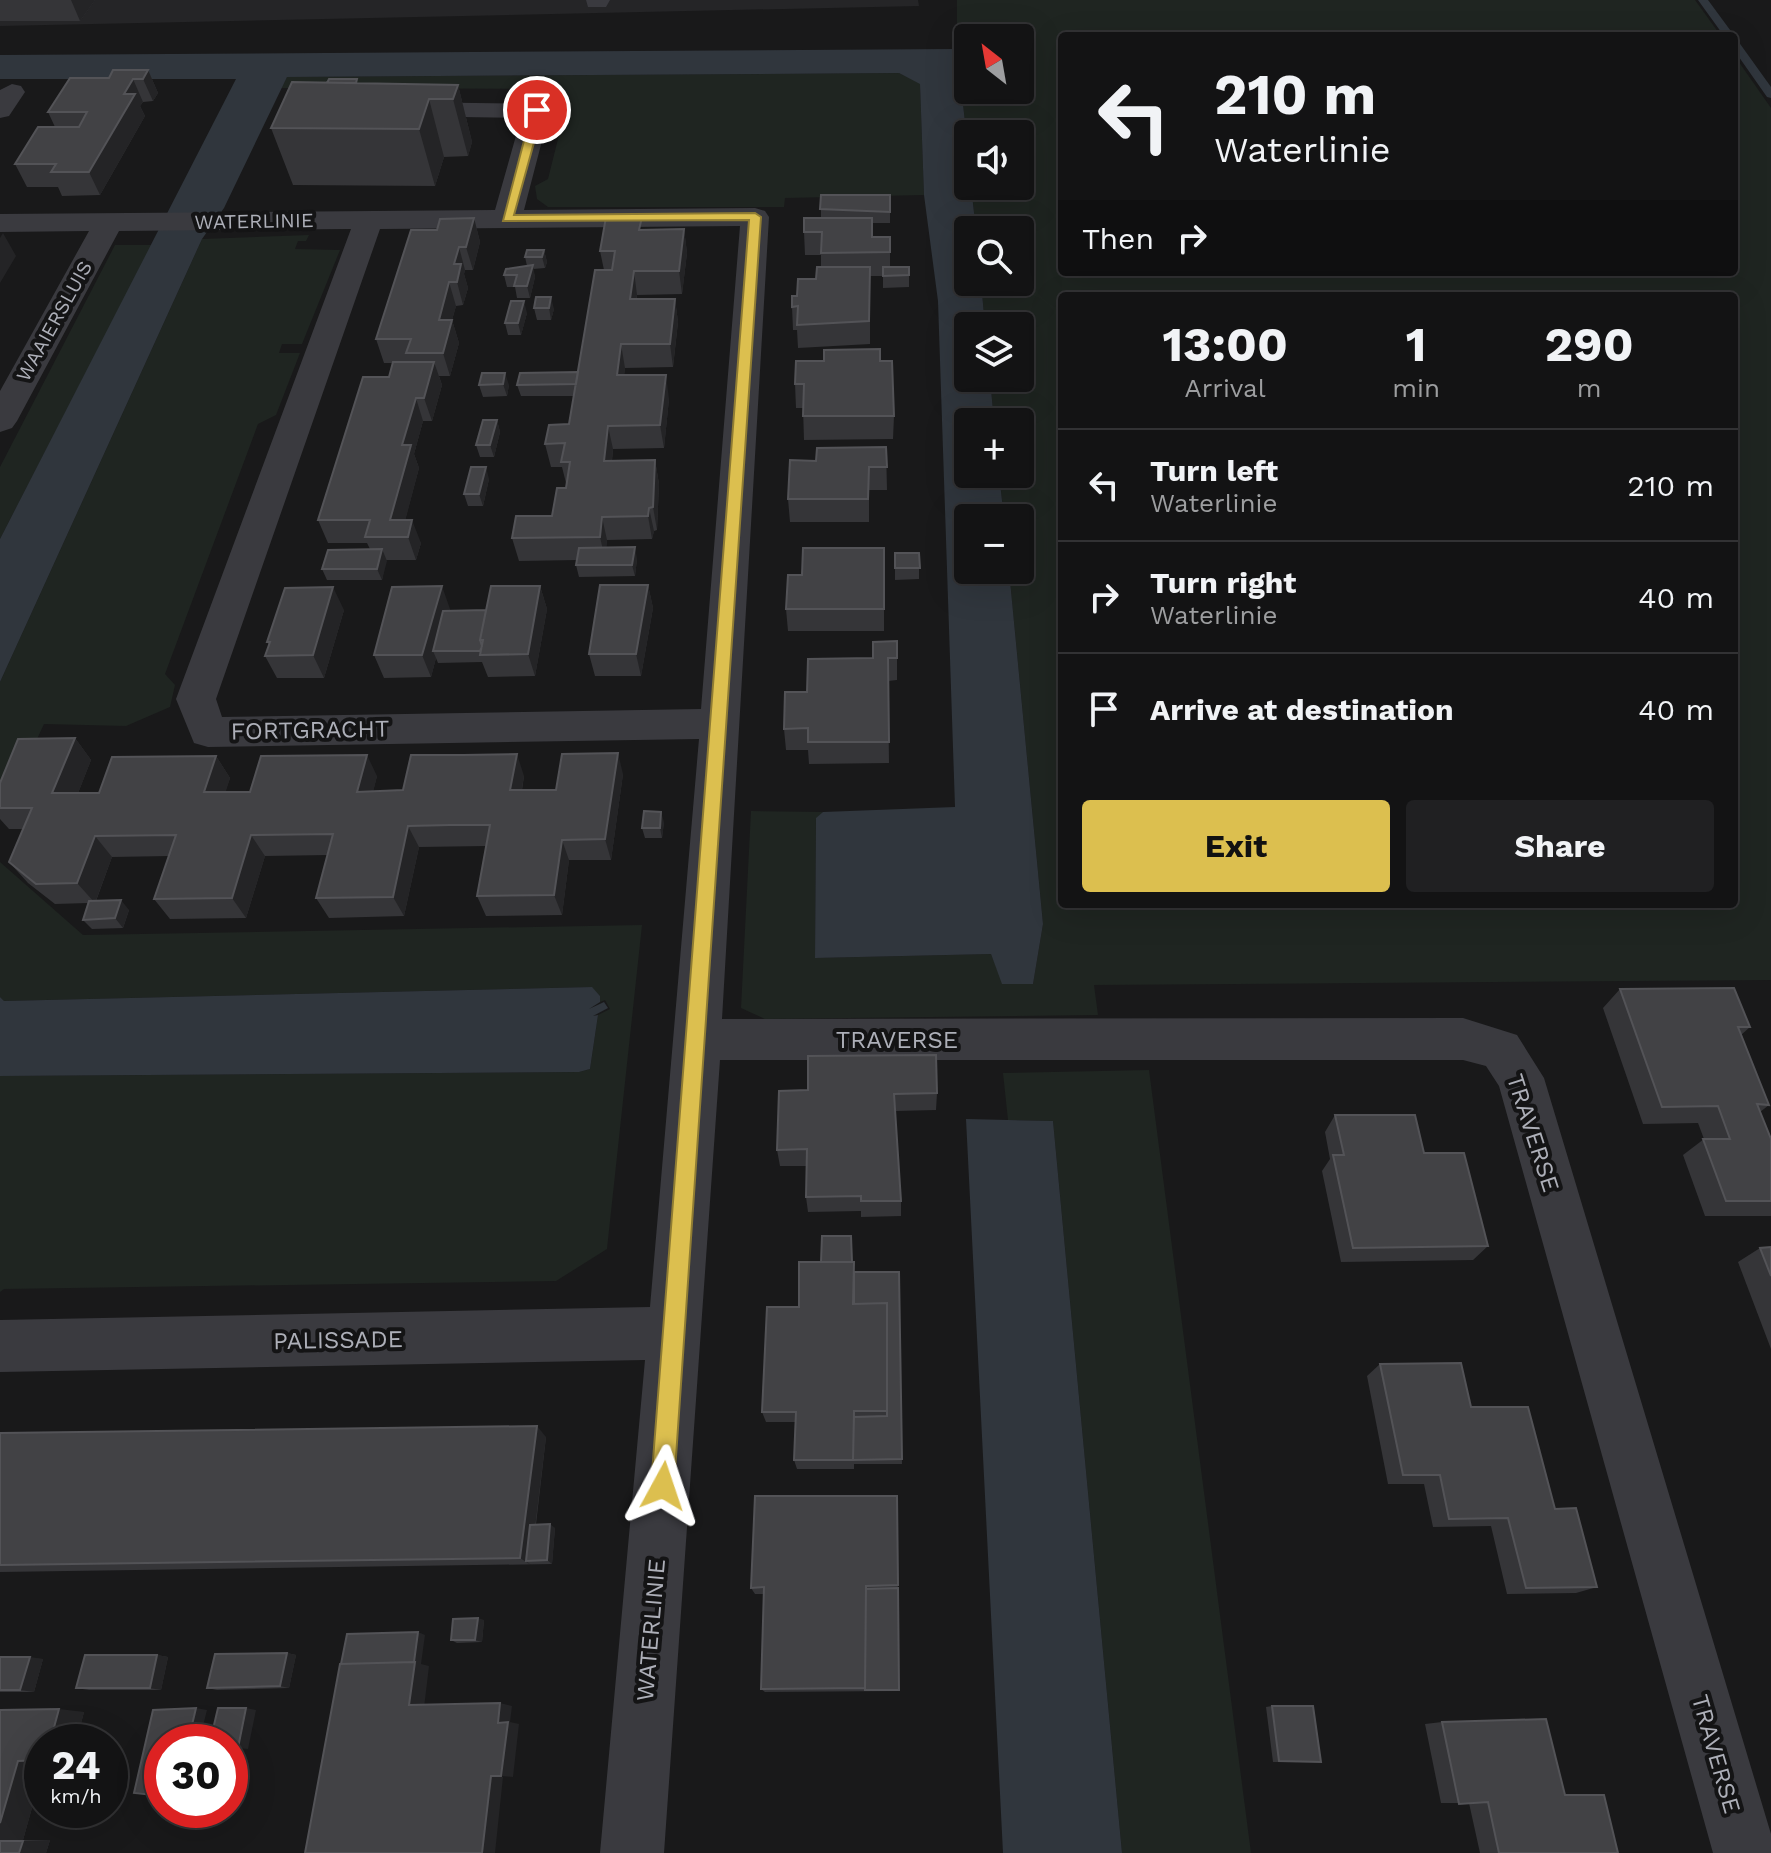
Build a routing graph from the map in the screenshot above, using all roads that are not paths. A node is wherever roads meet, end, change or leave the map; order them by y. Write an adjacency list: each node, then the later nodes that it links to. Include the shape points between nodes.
1 (383, 110): 2 (street, via 537,110)
2 (507, 219): 3 (street, WATERLINIE); 7 (street, WATERLINIE, via 755,217)
3 (369, 220): 4 (street, WATERLINIE); 7 (street, FORTGRACHT, via 196,699 208,732)
4 (109, 222): 5 (street, WATERLINIE); 6 (street, WAAIERSLUIS)
5 (0, 223)
6 (0, 421)
7 (717, 724): 8 (street, WATERLINIE)
8 (698, 1040): 9 (street, WATERLINIE); 12 (street, TRAVERSE, via 1463,1039 1501,1050 1520,1078)
9 (675, 1333): 10 (street, PALISSADE); 11 (street, WATERLINIE)
10 (0, 1346)
11 (632, 1853)
12 (1745, 1853)

